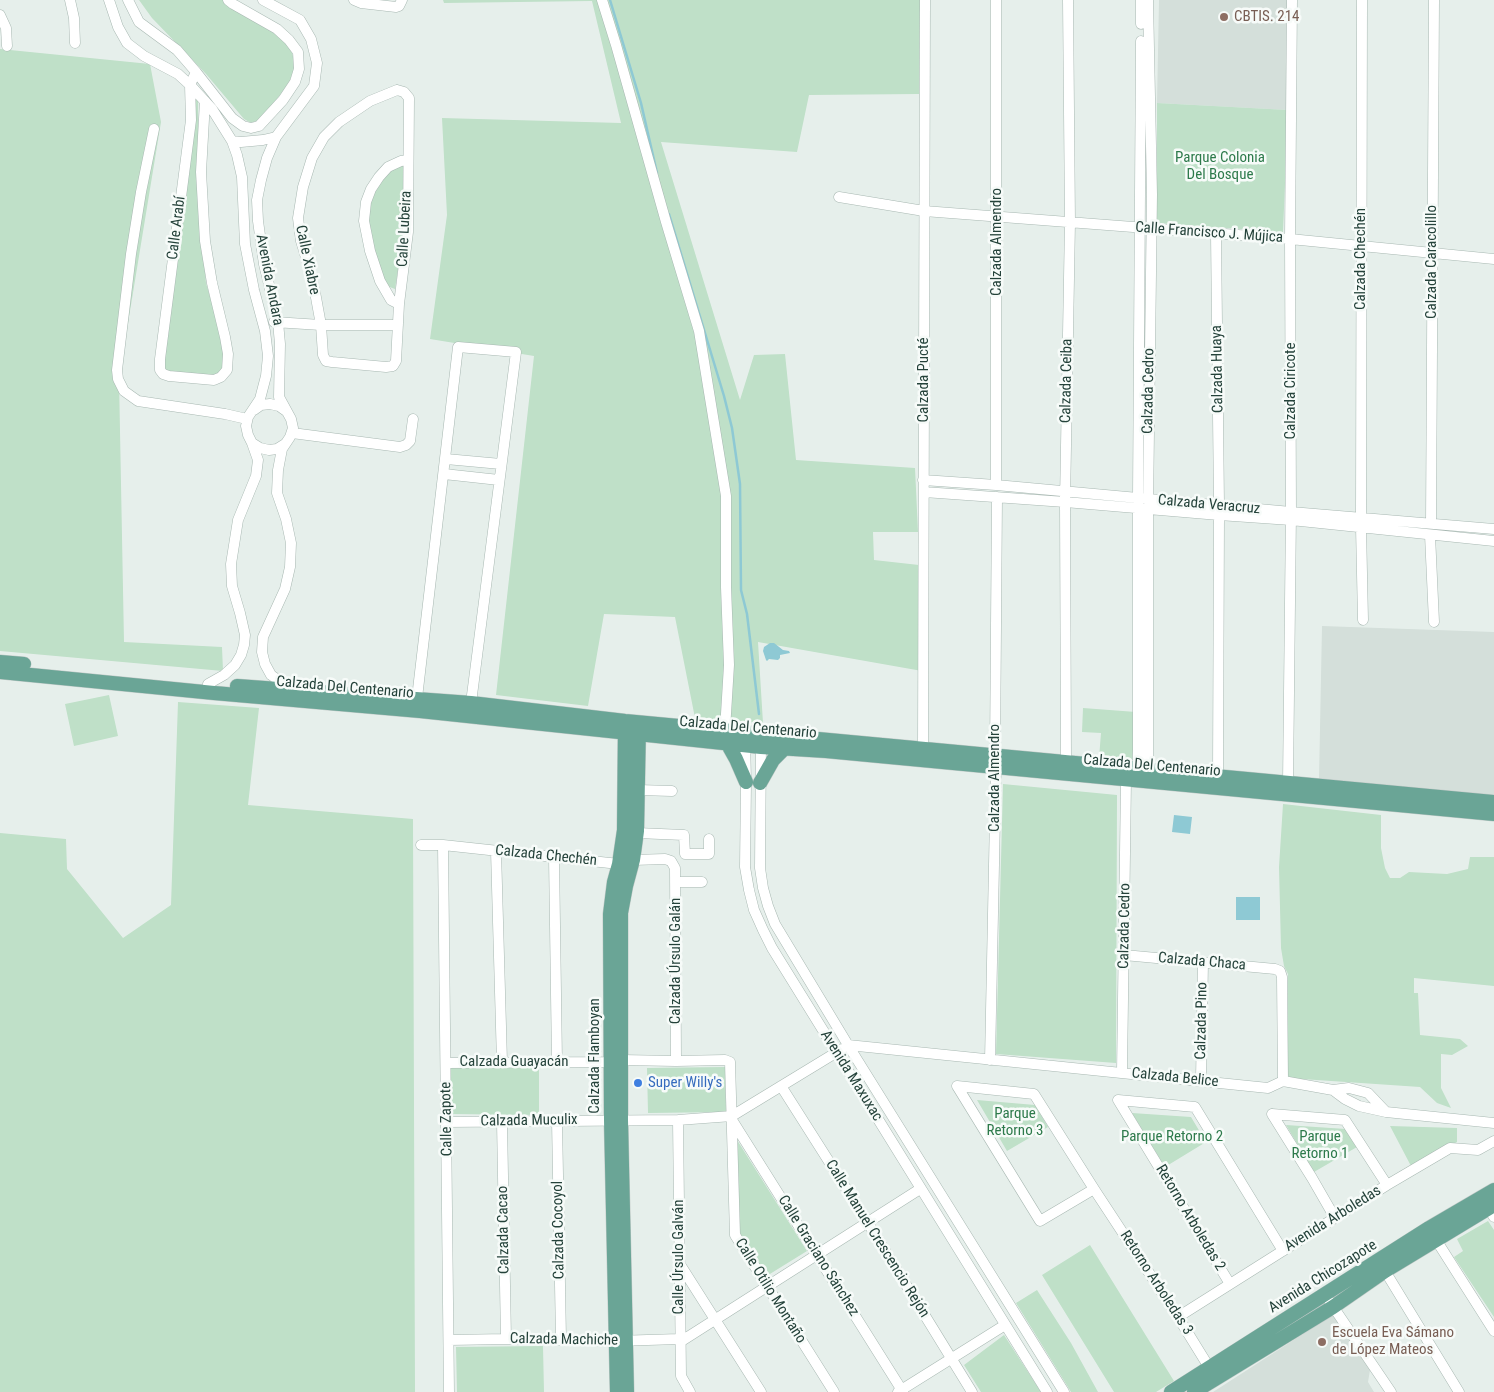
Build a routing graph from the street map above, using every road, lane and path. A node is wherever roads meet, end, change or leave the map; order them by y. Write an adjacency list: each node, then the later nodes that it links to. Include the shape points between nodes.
1 (70, 0): 18 (street)
2 (110, 0): 21 (street, Avenida Andara, via 127,43)
3 (128, 0): 20 (street, via 139,22 177,50)
4 (228, 0): 20 (street, via 277,29 289,40 298,52 299,69 295,82 259,126 251,128 232,118)
5 (263, 0): 25 (street, Avenida Andara, via 300,20 312,39 316,63 314,86)
6 (354, 0): 7 (street, via 396,7)
7 (402, 0)
8 (602, 0): 81 (street, via 699,331 726,496 729,665)
9 (925, 0): 29 (street, Calzada Pucté)
10 (996, 0): 30 (street, Calzada Almendro)
11 (1068, 0): 31 (street, Calzada Ceiba)
12 (1141, 0): 32 (street, Calzada Cedro)
13 (1148, 0): 33 (street, Calzada Cedro)
14 (1292, 0): 35 (street, Calzada Ciricote)
15 (1362, 0): 36 (street, Calzada Chechén)
16 (1434, 0): 37 (street, Calzada Caracolillo)
17 (0, 14): 19 (street, via 6,28)
18 (75, 43)
19 (7, 46)
20 (196, 72): 21 (street)
21 (190, 85): 23 (street, Avenida Andara); 23 (street, Calle Arabí, via 191,120 160,370 169,376 214,380 227,370 228,354 205,241 201,172)
22 (404, 92): 27 (street, Calle Lubeira, via 409,98); 42 (street, Calle Xiabre, via 397,90 370,101 339,122 324,137 312,158 298,218)
23 (205, 100): 26 (street, Avenida Andara)
24 (154, 129): 47 (street, via 131,254 118,379 124,391 138,401)
25 (276, 137): 26 (street); 41 (street, Avenida Andara, via 267,158 257,200 264,264)
26 (232, 141): 40 (street, Avenida Andara, via 242,177 245,244)
27 (408, 160): 39 (street, Calle Lubeira, via 408,232); 39 (street, via 388,167 379,177 366,202 364,221 380,281 391,300)
28 (839, 197): 29 (street, Calle Francisco J. Mújica)
29 (924, 211): 30 (street, Calle Francisco J. Mújica); 56 (street, Calzada Pucté)
30 (997, 217): 31 (street, Calle Francisco J. Mújica); 57 (street, Calzada Almendro)
31 (1070, 222): 32 (street, Calle Francisco J. Mújica); 60 (street, Calzada Ceiba)
32 (1141, 228): 33 (street, Calle Francisco J. Mújica); 61 (street, Calzada Cedro)
33 (1152, 228): 34 (street, Calle Francisco J. Mújica); 61 (street, Calzada Cedro)
34 (1216, 234): 35 (street, Calle Francisco J. Mújica); 62 (street, Calzada Huaya)
35 (1290, 239): 36 (street, Calle Francisco J. Mújica); 64 (street, Calzada Ciricote)
36 (1362, 245): 37 (street, Calle Francisco J. Mújica); 65 (street, Calzada Chechén)
37 (1432, 253): 38 (street, Calle Francisco J. Mújica); 66 (street, Calzada Caracolillo)
38 (1494, 259)
39 (400, 304): 43 (street, Calle Lubeira)
40 (264, 322): 41 (street); 45 (street, Avenida Andara, via 268,356 266,376)
41 (278, 322): 42 (street); 46 (street, Avenida Andara, via 279,397)
42 (321, 325): 43 (street); 44 (street, Calle Xiabre)
43 (398, 325): 44 (street, Calle Lubeira, via 396,361 392,366)
44 (326, 361)
45 (254, 410): 46 (street, via 270,404); 47 (street, Avenida Andara)
46 (286, 411): 49 (street, Avenida Andara, via 291,419)
47 (248, 419): 50 (street, via 246,426)
48 (414, 419): 49 (street, via 410,441 400,447)
49 (292, 433): 51 (street)
50 (252, 443): 51 (street, via 268,450); 74 (street, via 258,460 256,476 238,520 230,564 232,586 245,635 235,666)
51 (285, 444): 76 (street, via 278,470 277,493 286,519 290,568 280,604 263,637 262,652 272,675)
52 (446, 459): 53 (street); 53 (street, via 458,347 516,352); 54 (street)
53 (501, 464): 55 (street)
54 (444, 474): 55 (street); 77 (street)
55 (499, 480): 78 (street)
56 (923, 480): 57 (street, Calzada Veracruz); 58 (street, Calzada Pucté)
57 (996, 485): 60 (street, Calzada Veracruz)
58 (924, 492): 59 (street, Calzada Veracruz); 85 (street, Calzada Pucté)
59 (997, 497): 60 (street, Calzada Veracruz); 86 (street, Calzada Almendro)
60 (1066, 497): 61 (street, Calzada Veracruz); 87 (street, Calzada Ceiba)
61 (1143, 503): 62 (street, Calzada Veracruz); 63 (street, Calzada Veracruz); 88 (street, Calzada Cedro)
62 (1219, 504): 64 (street, Calzada Veracruz)
63 (1219, 515): 64 (street, Calzada Veracruz); 89 (street)
64 (1291, 516): 65 (street, Calzada Veracruz); 91 (street, Calzada Ciricote)
65 (1361, 523): 66 (street, Calzada Veracruz); 68 (street, Calzada Veracruz); 70 (street, Calzada Chechén)
66 (1431, 523): 67 (street, Calzada Veracruz)
67 (1494, 529)
68 (1430, 534): 69 (street, Calzada Veracruz); 71 (street)
69 (1494, 541)
70 (1363, 620)
71 (1434, 622)
72 (0, 662): 75 (main road, Calzada Del Centenario)
73 (0, 672): 75 (main road, Calzada Del Centenario)
74 (208, 684): 75 (main road, Calzada Del Centenario); 76 (main road, Calzada Del Centenario)
75 (184, 686): 79 (main road, Calzada Del Centenario, via 420,711)
76 (294, 689): 77 (main road, Calzada Del Centenario)
77 (418, 698): 78 (main road, Calzada Del Centenario)
78 (471, 703): 79 (main road, Calzada Del Centenario)
79 (624, 727): 80 (main road, Calzada Del Centenario); 106 (main road, Calzada Flamboyan, via 624,830)
80 (639, 728): 81 (main road, Calzada Del Centenario); 92 (main road, Calzada Flamboyan)
81 (726, 737): 82 (main road, Calzada Del Centenario); 90 (main road, via 736,759)
82 (745, 739): 83 (main road, Calzada Del Centenario); 90 (street, Avenida Maxuxac)
83 (761, 740): 84 (main road, Calzada Del Centenario); 85 (main road, Calzada Del Centenario); 90 (street, Avenida Maxuxac)
84 (784, 748): 85 (main road, Calzada Del Centenario); 90 (main road)
85 (922, 755): 86 (main road, Calzada Del Centenario)
86 (996, 761): 87 (main road, Calzada Del Centenario); 88 (main road, Calzada Del Centenario); 113 (street, Calzada Almendro)
87 (1066, 762): 88 (main road, Calzada Del Centenario)
88 (1140, 776): 89 (main road, Calzada Del Centenario); 95 (main road, Calzada Del Centenario); 109 (street, Calzada Cedro)
89 (1218, 776): 91 (main road, Calzada Del Centenario)
90 (753, 782): 98 (street, Avenida Maxuxac); 99 (street, Avenida Maxuxac)
91 (1288, 783): 94 (main road, Calzada Del Centenario)
92 (638, 790): 93 (street); 96 (main road, Calzada Flamboyan)
93 (672, 791)
94 (1494, 802)
95 (1494, 814)
96 (637, 833): 97 (street, via 684,835 684,854 709,854); 104 (main road, Calzada Flamboyan)
97 (709, 839)
98 (745, 841): 99 (street); 112 (street, Avenida Maxuxac, via 746,875 754,910 772,948)
99 (760, 842): 111 (street, Avenida Maxuxac, via 763,888 775,924)
100 (421, 845): 101 (street, Calzada Chechén)
101 (443, 846): 102 (street, Calzada Chechén); 119 (street, Calle Zapote)
102 (496, 851): 103 (street, Calzada Chechén); 116 (street)
103 (554, 857): 106 (street, Calzada Chechén); 117 (street)
104 (633, 860): 105 (street, Calzada Chechén); 106 (street, Calzada Chechén); 114 (main road, Calzada Flamboyan, via 621,914)
105 (671, 861): 107 (street, Calzada Úrsulo Galán, via 675,868)
106 (619, 864): 114 (main road, Calzada Flamboyan, via 610,914)
107 (675, 882): 108 (street); 115 (street, Calzada Úrsulo Galán)
108 (702, 882)
109 (1124, 955): 110 (street, Calzada Chaca); 120 (street, Calzada Cedro)
110 (1203, 962): 121 (street, Calzada Pino); 122 (street, Calzada Chaca, via 1280,971)
111 (848, 1045): 112 (street); 113 (street, Calzada Belice); 167 (street, Avenida Maxuxac)
112 (836, 1052): 123 (street); 134 (street, Avenida Maxuxac)
113 (990, 1060): 120 (street, Calzada Belice)
114 (616, 1061): 115 (street, Calzada Guayacán); 117 (street, Calzada Guayacán); 125 (main road, Calzada Flamboyan)
115 (676, 1061): 118 (street, Calzada Guayacán)
116 (502, 1062): 117 (street, Calzada Guayacán); 119 (street, Calzada Guayacán)
117 (557, 1062)
118 (730, 1062): 124 (street, Calle Otilio Montaño)
119 (446, 1063): 128 (street, Calle Zapote)
120 (1122, 1072): 121 (street, Calzada Belice)
121 (1201, 1080): 122 (street, Calzada Belice, via 1268,1088)
122 (1282, 1081): 130 (street, Calzada Belice, via 1333,1090 1349,1088 1368,1094 1386,1112)
123 (781, 1086): 124 (street); 138 (street, Calle Manuel Crescencio Rejón)
124 (732, 1118): 126 (street, Calzada Muculix); 141 (street, Calle Graciano Sánchez); 145 (street, Calle Otilio Montaño, via 735,1235)
125 (616, 1120): 126 (street, Calzada Muculix); 127 (street, Calzada Muculix); 155 (main road, Calzada Flamboyan)
126 (678, 1120): 142 (street, Calle Úrsulo Galván)
127 (557, 1121): 129 (street, Calzada Muculix); 152 (street, Calzada Cocoyol)
128 (447, 1122): 129 (street, Calzada Muculix); 153 (street, Calle Zapote)
129 (502, 1122): 151 (street, Calzada Cacao)
130 (1494, 1123)
131 (1494, 1141): 132 (street, Avenida Arboledas, via 1478,1150 1450,1148)
132 (1387, 1185): 137 (street, Avenida Arboledas); 137 (street, via 1345,1120 1272,1114)
133 (1094, 1188): 133 (street, Retorno Arboledas 3, via 1040,1221 958,1086 1034,1094); 147 (street, Retorno Arboledas 3)
134 (920, 1189): 138 (street); 149 (street, Avenida Maxuxac)
135 (1494, 1190): 139 (main road, Avenida Chicozapote)
136 (1492, 1210): 139 (main road, Avenida Chicozapote)
137 (1335, 1218): 140 (street, Avenida Arboledas)
138 (868, 1223): 141 (street); 156 (street, Calle Manuel Crescencio Rejón)
139 (1433, 1234): 143 (main road, Avenida Chicozapote); 146 (main road, Avenida Chicozapote); 150 (street)
140 (1283, 1251): 144 (street, Avenida Arboledas); 144 (street, Retorno Arboledas 2, via 1195,1107 1118,1100)
141 (817, 1255): 145 (street); 158 (street, Calle Graciano Sánchez)
142 (680, 1265): 148 (street); 154 (street, Calle Úrsulo Galván)
143 (1385, 1271): 146 (main road, Avenida Chicozapote); 171 (street)
144 (1230, 1284): 147 (street, Avenida Arboledas)
145 (766, 1286): 148 (street); 164 (street, Calle Otilio Montaño)
146 (1329, 1301): 157 (main road, Avenida Chicozapote); 170 (street)
147 (1178, 1317): 157 (street, Retorno Arboledas 3)
148 (715, 1320): 154 (street); 163 (street)
149 (1006, 1325): 156 (street); 166 (street, Avenida Maxuxac)
150 (1494, 1331)
151 (506, 1339): 152 (street, Calzada Machiche); 153 (street, Calzada Machiche)
152 (561, 1339): 155 (street, Calzada Machiche)
153 (449, 1340): 159 (street, Calle Zapote)
154 (680, 1340): 155 (street, Calzada Machiche); 162 (street, Calle Úrsulo Galván, via 681,1376)
155 (621, 1341): 160 (main road, Calzada Flamboyan); 161 (main road, Calzada Flamboyan)
156 (951, 1359): 158 (street); 165 (street, Calle Manuel Crescencio Rejón)
157 (1212, 1373): 168 (main road, Avenida Chicozapote); 169 (main road, Avenida Chicozapote)
158 (901, 1391)
159 (449, 1392)
160 (616, 1392)
161 (627, 1392)
162 (690, 1392)
163 (761, 1392)
164 (834, 1392)
165 (972, 1392)
166 (1047, 1392)
167 (1064, 1392)
168 (1171, 1392)
169 (1194, 1392)
170 (1391, 1392)
171 (1459, 1392)

